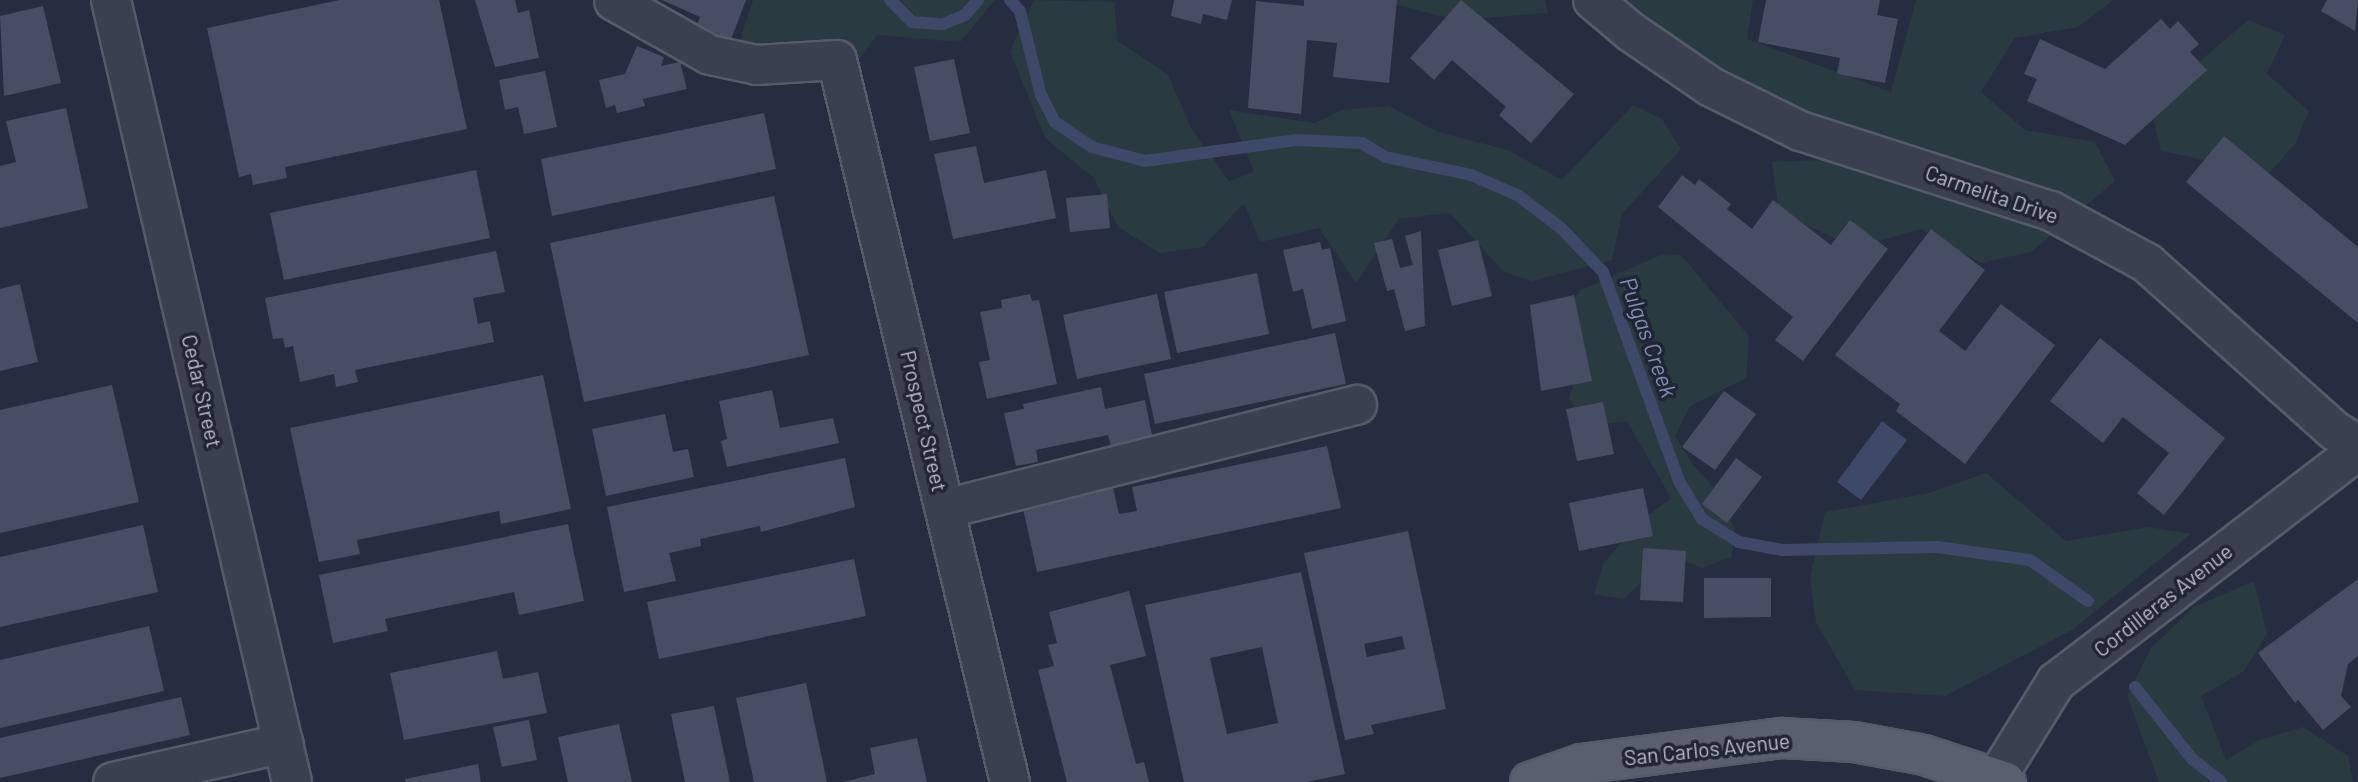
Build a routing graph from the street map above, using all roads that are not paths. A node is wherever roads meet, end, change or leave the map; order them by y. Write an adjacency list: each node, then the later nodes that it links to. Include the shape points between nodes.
1 (111, 0): 8 (street, Cedar Street)
2 (1593, 0): 5 (street, Carmelita Drive, via 1711,87 1800,131 2051,211 2147,263 2335,431)
3 (614, 1): 7 (street, Prospect Street, via 710,55 757,65 837,60)
4 (1357, 405): 7 (street)
5 (2358, 445)
6 (2358, 450): 9 (street, Cordilleras Avenue, via 2056,682)
7 (945, 509): 12 (street, Prospect Street)
8 (284, 743): 10 (street); 11 (street, Cedar Street)
9 (2001, 779): 13 (main road, San Carlos Avenue, via 1889,749 1782,738 1581,764)
10 (113, 782)
11 (292, 782)
12 (1010, 782)
13 (1530, 782)

